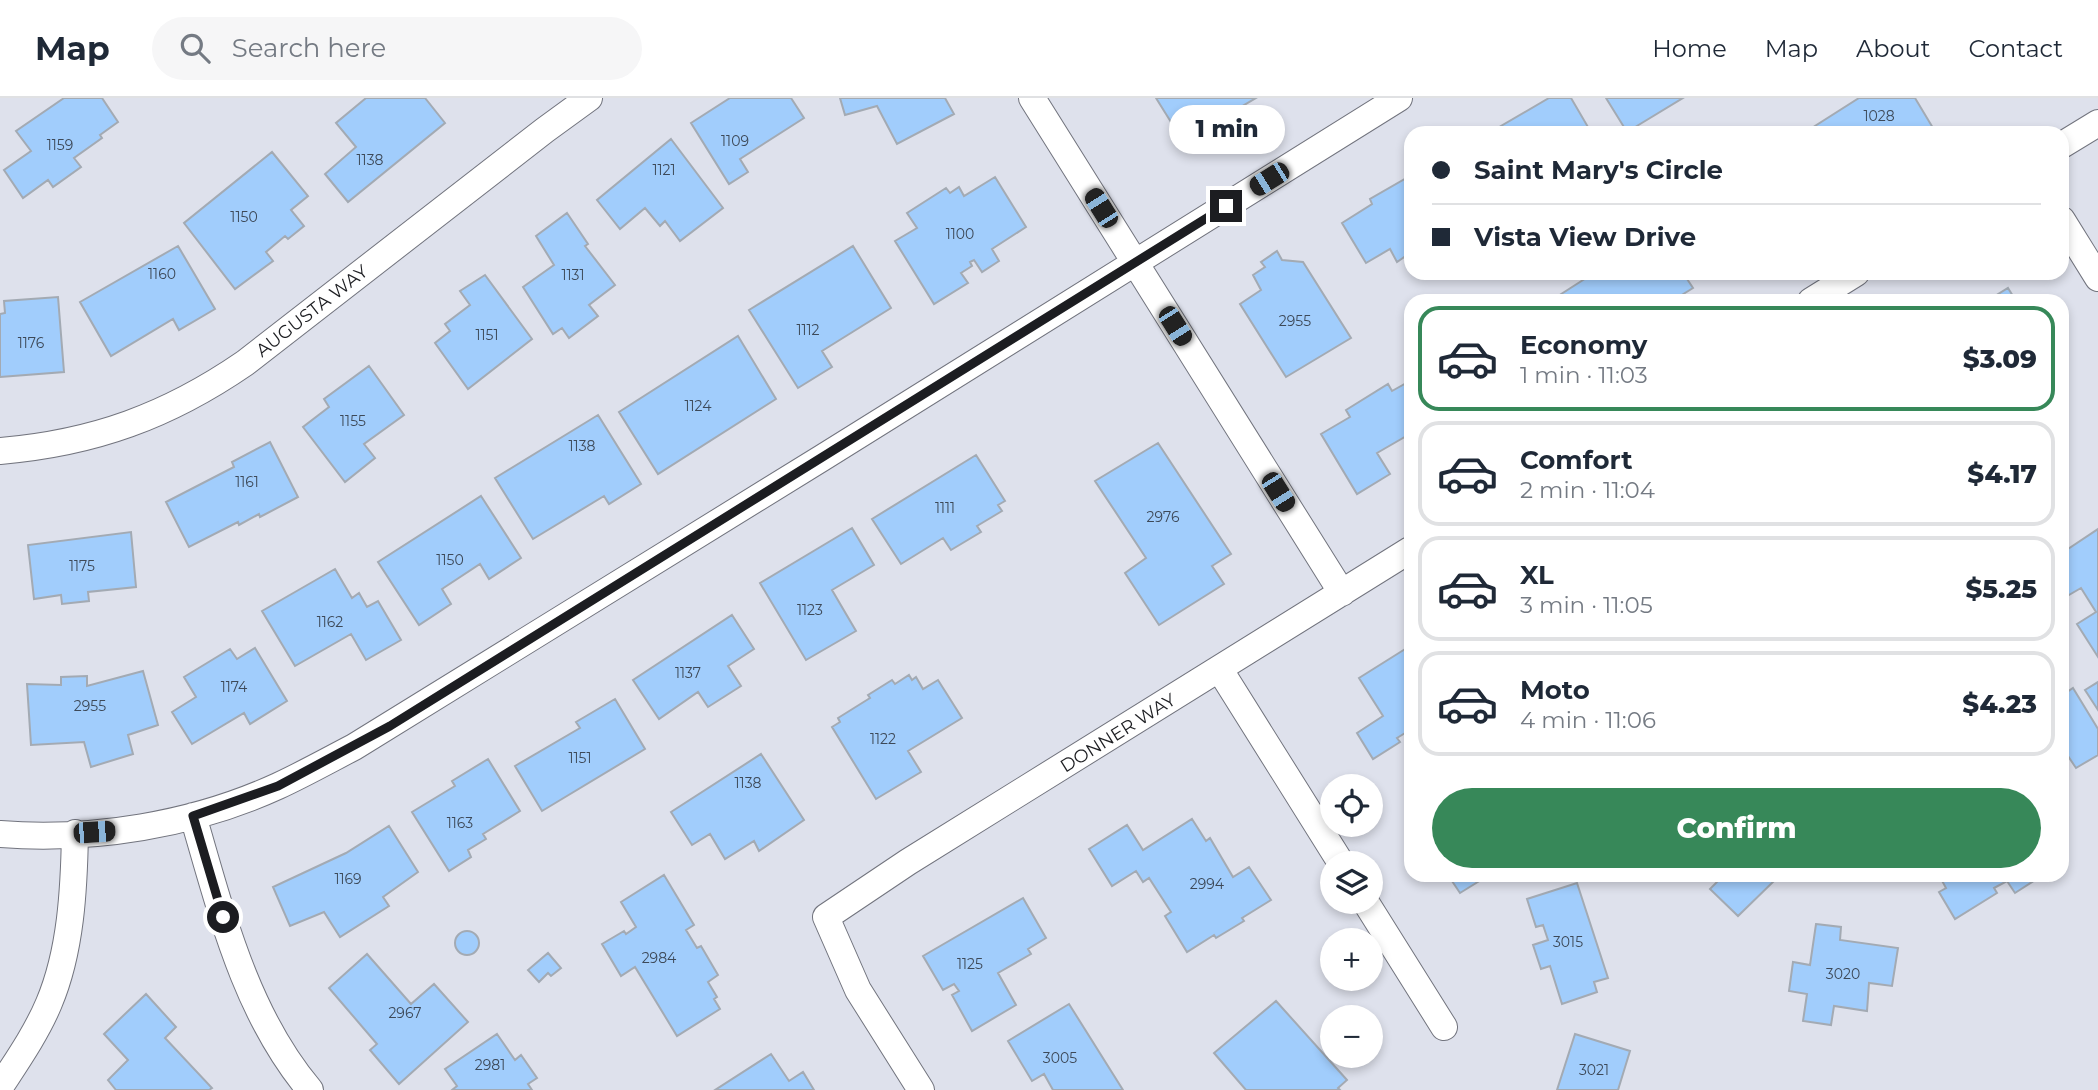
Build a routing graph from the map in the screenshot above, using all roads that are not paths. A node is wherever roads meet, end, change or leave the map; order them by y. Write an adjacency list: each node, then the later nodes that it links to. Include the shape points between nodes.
1 (589, 98): 11 (street, AUGUSTA WAY, via 214,384 148,418 113,430 79,440)
2 (1032, 98): 7 (street)
3 (1399, 98): 7 (street)
4 (2098, 123): 5 (street)
5 (2069, 141)
6 (2069, 231): 8 (street)
7 (1135, 263): 13 (street); 15 (street, via 390,726 278,786)
8 (2098, 278)
9 (1845, 280): 10 (street)
10 (1822, 294)
11 (0, 451)
12 (1404, 554): 13 (street, DONNER WAY)
13 (1342, 593): 14 (street, DONNER WAY)
14 (1220, 670): 18 (street); 23 (street, DONNER WAY, via 826,917 858,990)
15 (193, 816): 16 (street); 22 (street, via 230,943 250,992)
16 (75, 833): 17 (street); 21 (street, via 66,947 49,1003)
17 (0, 834)
18 (1333, 851)
19 (1373, 914): 20 (street)
20 (1444, 1027)
21 (0, 1087)
22 (310, 1090)
23 (921, 1090)

